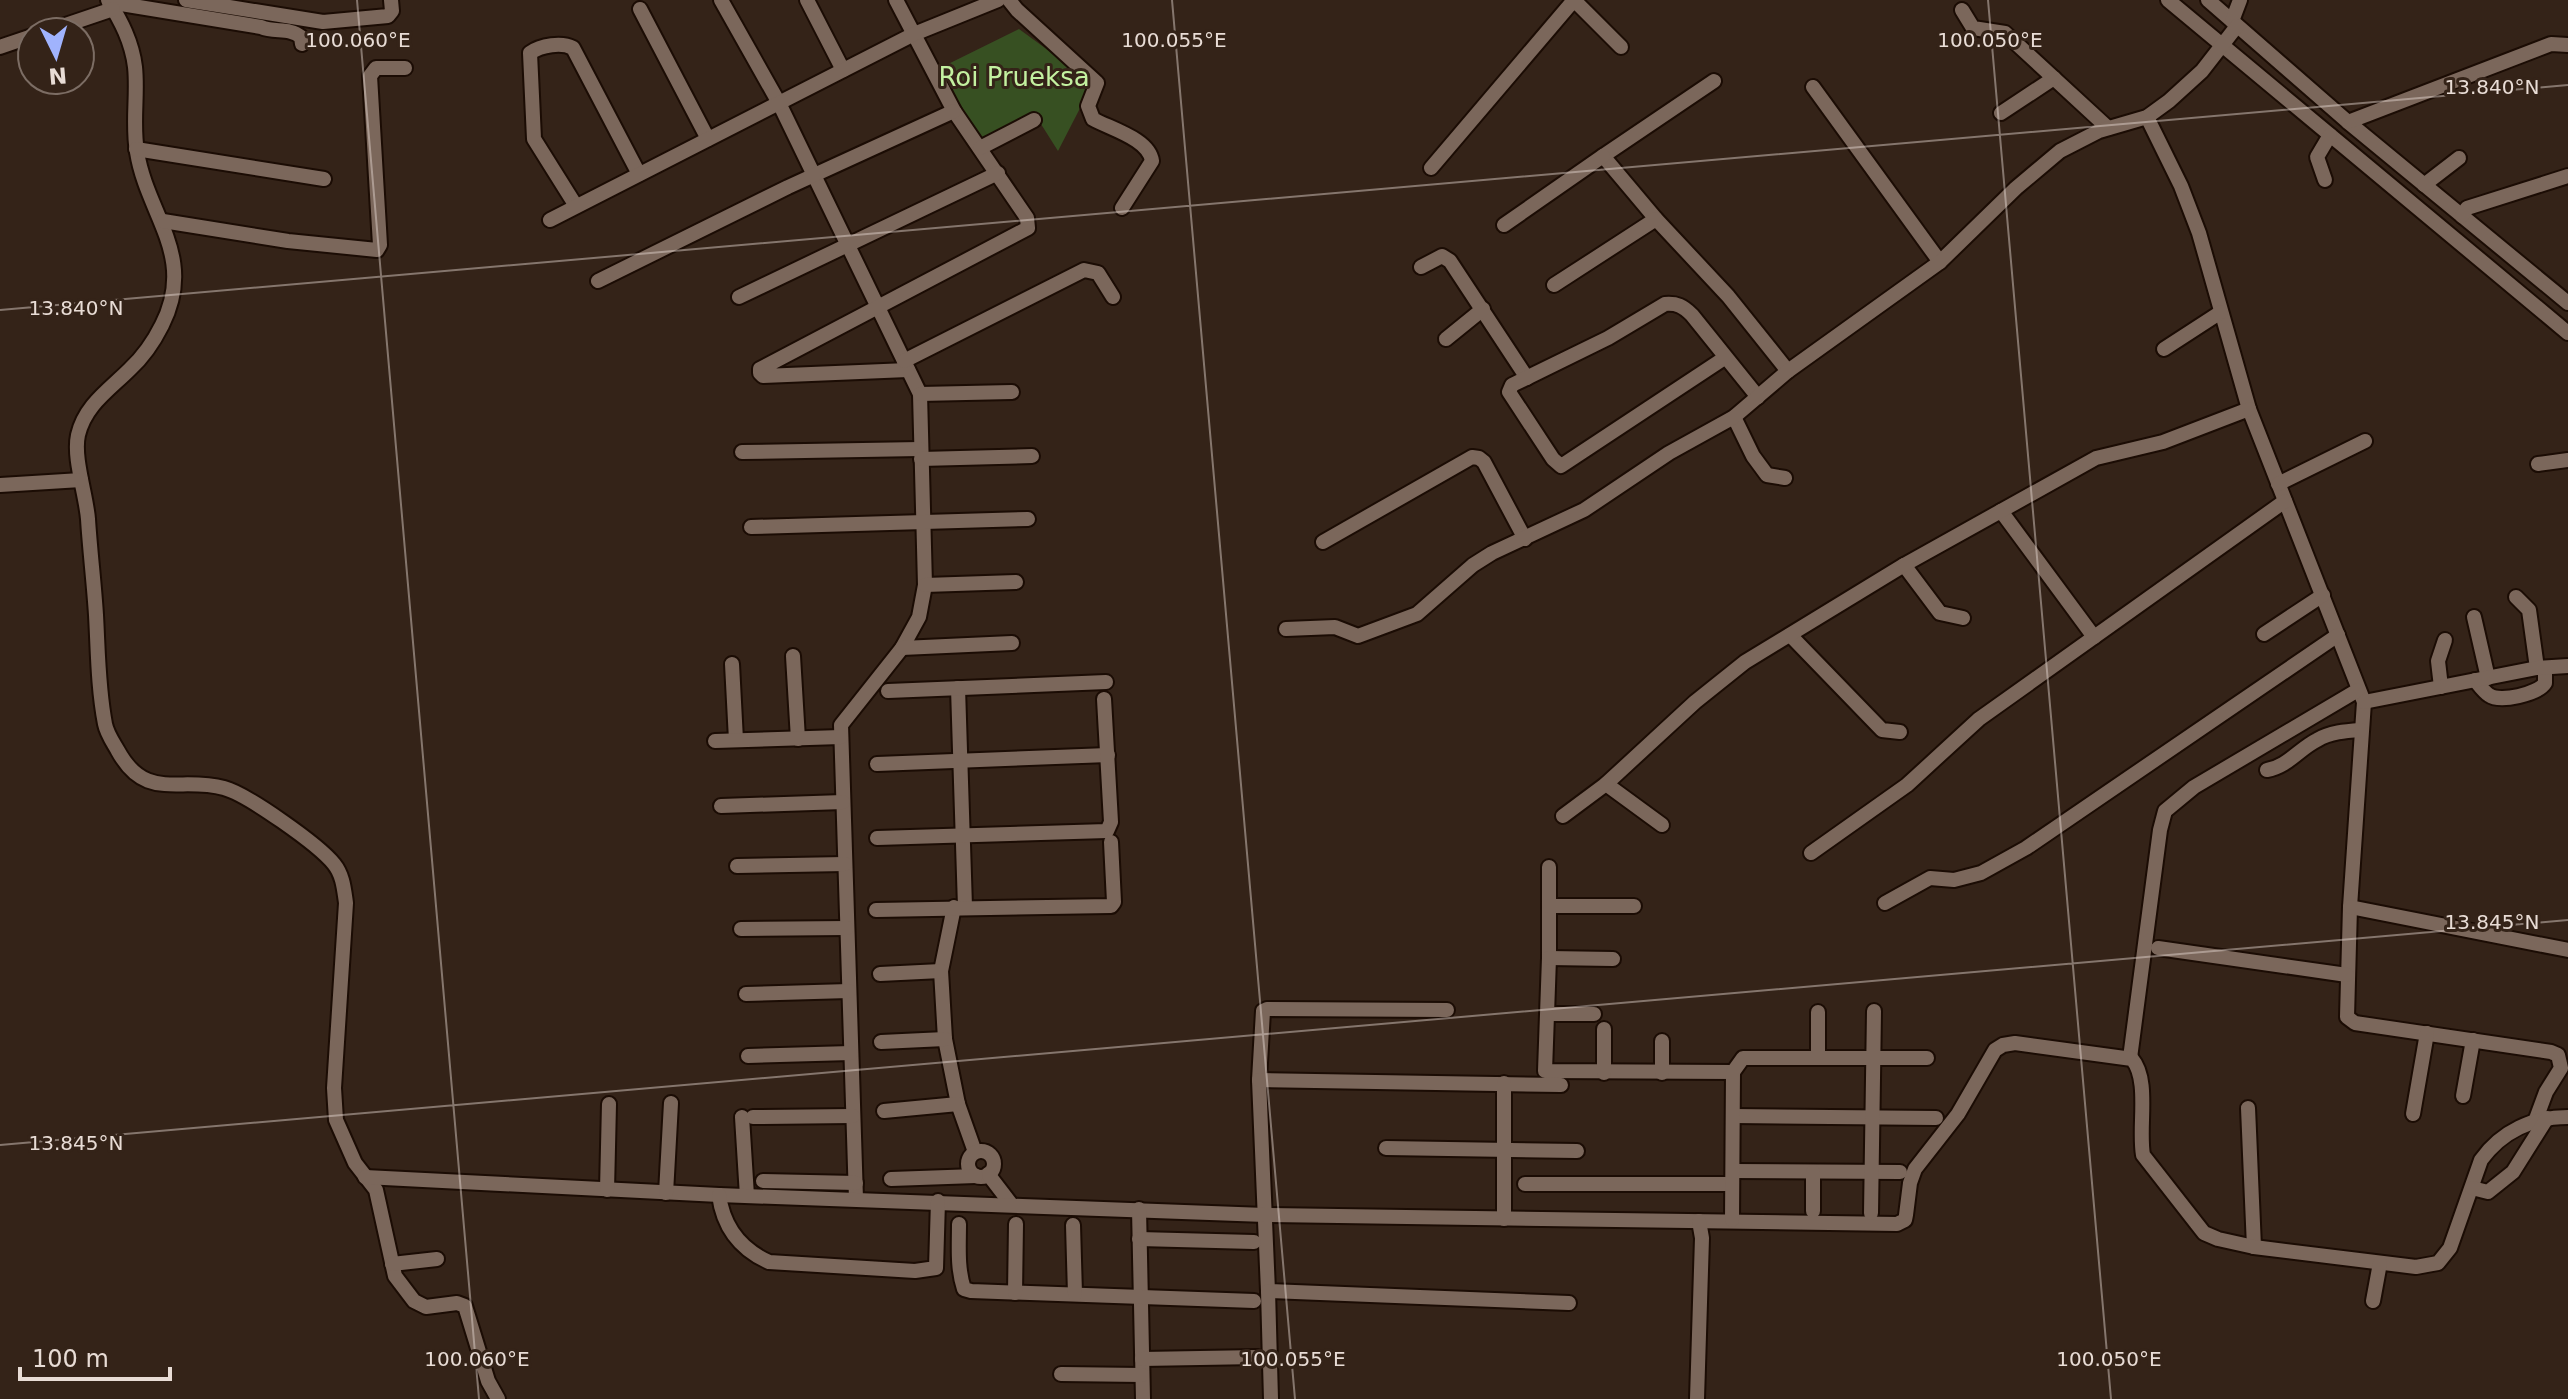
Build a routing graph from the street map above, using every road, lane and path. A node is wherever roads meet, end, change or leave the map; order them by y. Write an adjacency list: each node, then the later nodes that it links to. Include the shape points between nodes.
1 (186, 0): 2 (street, via 334,23 388,16)
2 (391, 0)
3 (721, 0): 26 (street)
4 (807, 0): 22 (street)
5 (896, 0): 16 (street)
6 (1009, 0): 48 (street, via 1097,83 1088,106 1093,119 1151,154 1152,161)
7 (2168, 0): 17 (street)
8 (2208, 0): 15 (street)
9 (2240, 0): 15 (street)
10 (983, 3): 16 (street)
11 (110, 4): 14 (street); 18 (street, via 288,30 301,37); 36 (street, via 123,24 135,66)
12 (640, 9): 34 (street)
13 (1962, 10): 23 (street, via 1973,28 2005,33)
14 (82, 16)
15 (2234, 25): 17 (street); 31 (street)
16 (914, 34): 22 (street); 27 (street)
17 (2222, 42): 29 (street, via 2202,71); 33 (street)
18 (302, 44)
19 (2568, 45): 31 (street, via 2551,44)
20 (1621, 47): 39 (street, via 1574,0)
21 (405, 68): 52 (street, via 376,68 370,76 377,250)
22 (843, 70): 26 (street)
23 (2054, 78): 28 (street); 32 (street)
24 (1714, 81): 37 (street)
25 (1813, 87): 55 (street)
26 (779, 103): 34 (street); 42 (street)
27 (954, 111): 35 (street); 42 (street)
28 (2001, 113)
29 (2147, 117): 32 (street); 64 (street, via 2199,233)
30 (1034, 120): 35 (street)
31 (2348, 122): 46 (street)
32 (2108, 128): 55 (street, via 2060,151)
33 (2330, 135): 45 (street, via 2317,157); 65 (street)
34 (708, 139): 41 (street)
35 (980, 148): 40 (street)
36 (136, 149): 44 (street); 52 (street)
37 (1603, 156): 50 (street); 53 (street)
38 (2459, 158): 46 (street)
39 (1431, 168)
40 (998, 173): 54 (street); 62 (street, via 1028,228)
41 (639, 174): 47 (street); 47 (street, via 573,48 537,48 530,53 534,139)
42 (814, 176): 54 (street); 57 (street)
43 (2568, 176): 49 (street, via 2467,208)
44 (324, 179)
45 (2325, 180)
46 (2424, 185): 49 (street)
47 (576, 206): 51 (street)
48 (1122, 208)
49 (2462, 216): 61 (street)
50 (1656, 219): 58 (street); 70 (street)
51 (550, 220)
52 (163, 221): 84 (street, via 174,283 163,322 150,346 94,401 83,421 77,441)
53 (1504, 225)
54 (848, 247): 59 (street); 62 (street)
55 (1940, 262): 70 (street)
56 (1421, 267): 63 (street, via 1446,257)
57 (598, 281)
58 (1554, 285)
59 (739, 297)
60 (1113, 297): 69 (street, via 1098,273 1084,270)
61 (2568, 303)
62 (879, 307): 69 (street); 69 (street, via 760,373)
63 (1483, 309): 66 (street); 71 (street)
64 (2221, 312): 67 (street); 75 (street)
65 (2568, 333)
66 (1446, 339)
67 (2164, 349)
68 (1726, 357): 71 (street, via 1685,308 1665,304); 71 (street, via 1561,466 1509,392); 74 (street)
69 (906, 366): 73 (street)
70 (1788, 371): 74 (street)
71 (1527, 378)
72 (1012, 392): 73 (street)
73 (920, 394): 79 (street)
74 (1758, 397): 76 (street)
75 (2249, 409): 85 (street); 88 (street, via 2163,442 2096,458)
76 (1734, 417): 83 (street, via 1767,475); 92 (street, via 1584,510)
77 (2365, 441): 85 (street)
78 (742, 452): 79 (street)
79 (920, 454): 80 (street); 90 (street)
80 (1032, 456)
81 (2568, 460): 82 (street)
82 (2538, 464)
83 (1785, 478)
84 (81, 480): 86 (street); 203 (street, via 104,713 124,763 150,783 215,786 240,794 321,850 344,884 334,1100 344,1142)
85 (2278, 484): 87 (street)
86 (0, 485)
87 (2285, 501): 97 (street); 105 (street)
88 (2001, 511): 94 (street); 105 (street)
89 (1028, 519): 90 (street)
90 (923, 521): 91 (street); 96 (street)
91 (751, 527)
92 (1525, 539): 93 (street, via 1484,462 1472,457); 101 (street, via 1473,565 1417,614 1386,627 1358,636 1335,627)
93 (1323, 542)
94 (1904, 565): 100 (street, via 1940,613); 103 (street)
95 (1016, 582): 96 (street)
96 (925, 585): 108 (street, via 919,617)
97 (2323, 595): 102 (street); 104 (street)
98 (2516, 597): 112 (street, via 2529,610)
99 (2474, 617): 113 (street)
100 (1963, 618)
101 (1286, 629)
102 (2264, 634)
103 (1790, 635): 121 (street, via 1882,730); 130 (street, via 1720,681)
104 (2338, 635): 118 (street); 142 (street, via 2026,848 1981,873 1954,880 1930,878)
105 (2094, 637): 138 (street, via 1979,719 1907,785)
106 (2445, 640): 115 (street, via 2438,661)
107 (1012, 643): 108 (street)
108 (902, 648): 122 (street, via 841,723)
109 (793, 656): 123 (street)
110 (732, 664): 124 (street)
111 (2568, 666): 112 (street)
112 (2541, 668): 113 (street); 113 (street, via 2545,683 2534,692 2489,696)
113 (2481, 679): 115 (street)
114 (1106, 682): 116 (street)
115 (2441, 687): 118 (street)
116 (958, 688): 117 (street); 127 (street)
117 (888, 691)
118 (2361, 696): 120 (street); 175 (street, via 2194,787 2165,811)
119 (1104, 699): 126 (street)
120 (2361, 730): 129 (street, via 2317,740); 146 (street)
121 (1900, 732)
122 (841, 737): 123 (street); 131 (street)
123 (798, 739): 124 (street)
124 (736, 740): 125 (street)
125 (715, 741)
126 (1108, 755): 127 (street); 135 (street, via 1107,831)
127 (960, 760): 128 (street); 135 (street)
128 (877, 764)
129 (2267, 770)
130 (1606, 784): 133 (street); 134 (street)
131 (843, 802): 132 (street); 139 (street)
132 (721, 806)
133 (1563, 816)
134 (1662, 825)
135 (962, 834): 136 (street); 145 (street)
136 (877, 838)
137 (1111, 842): 145 (street, via 1111,906)
138 (1811, 853)
139 (845, 864): 140 (street); 148 (street)
140 (737, 866)
141 (1549, 867): 143 (street)
142 (1885, 903)
143 (1549, 906): 144 (street); 152 (street)
144 (1634, 906)
145 (959, 907): 147 (street); 154 (street)
146 (2350, 907): 151 (street); 156 (street)
147 (876, 910)
148 (847, 928): 149 (street); 157 (street)
149 (741, 929)
150 (2158, 948): 156 (street)
151 (2568, 950)
152 (1549, 958): 153 (street); 162 (street)
153 (1613, 959)
154 (941, 971): 155 (street); 166 (street)
155 (880, 974)
156 (2347, 975): 165 (street, via 2347,1017 2355,1023)
157 (849, 991): 158 (street); 170 (street)
158 (746, 994)
159 (1447, 1010): 179 (street, via 1267,1009 1262,1015)
160 (1874, 1011): 173 (street)
161 (1818, 1012): 172 (street)
162 (1548, 1014): 163 (street); 177 (street, via 1545,1071)
163 (1594, 1014)
164 (1604, 1029): 177 (street)
165 (2427, 1033): 167 (street); 188 (street)
166 (945, 1039): 169 (street); 185 (street)
167 (2473, 1040): 182 (street); 194 (street, via 2558,1055 2561,1068 2546,1092)
168 (1662, 1041): 178 (street)
169 (881, 1042)
170 (851, 1053): 171 (street); 189 (street)
171 (748, 1056)
172 (1818, 1057): 173 (street); 176 (street, via 1743,1058)
173 (1873, 1058): 174 (street); 191 (street)
174 (1927, 1058)
175 (2130, 1058): 222 (street, via 2029,1043 1995,1050 1958,1114 1915,1169 1905,1220 1897,1224); 229 (street, via 2140,1072 2143,1155 2200,1230)
176 (1733, 1072): 178 (street); 190 (street)
177 (1604, 1073): 178 (street)
178 (1662, 1073)
179 (1259, 1080): 180 (street); 220 (street)
180 (1504, 1083): 181 (street); 196 (street)
181 (1561, 1085)
182 (2463, 1096)
183 (671, 1103): 211 (street)
184 (609, 1104): 210 (street)
185 (958, 1104): 187 (street); 198 (street)
186 (2248, 1108): 229 (street)
187 (884, 1111)
188 (2413, 1114)
189 (853, 1116): 207 (street); 213 (street, via 747,1117)
190 (1733, 1116): 191 (street); 204 (street)
191 (1871, 1116): 193 (street); 200 (street)
192 (2568, 1117): 194 (street)
193 (1936, 1118)
194 (2542, 1119): 209 (street, via 2490,1147); 209 (street, via 2513,1172 2488,1192)
195 (1386, 1148): 196 (street)
196 (1503, 1151): 197 (street); 221 (street)
197 (1577, 1151)
198 (975, 1152): 202 (street, via 968,1167); 202 (street, via 990,1155 993,1167)
199 (1813, 1172): 200 (street); 204 (street); 218 (street)
200 (1870, 1172): 201 (street); 219 (street)
201 (1900, 1172)
202 (982, 1175): 205 (street); 216 (street)
203 (365, 1177): 210 (street); 232 (street, via 381,1204)
204 (1732, 1178): 208 (street); 222 (street)
205 (891, 1179)
206 (763, 1181): 207 (street)
207 (856, 1183): 214 (street)
208 (1525, 1184)
209 (2472, 1188): 231 (street, via 2450,1248 2438,1263)
210 (607, 1190): 211 (street)
211 (666, 1193): 212 (street)
212 (719, 1195): 213 (street); 215 (street, via 732,1232 769,1262 915,1271 936,1268)
213 (747, 1196): 214 (street)
214 (856, 1199): 215 (street)
215 (938, 1201): 216 (street)
216 (1011, 1204): 217 (street)
217 (1139, 1209): 220 (street); 227 (street)
218 (1813, 1211)
219 (1871, 1213)
220 (1265, 1215): 221 (street); 233 (street)
221 (1504, 1219): 223 (street)
222 (1732, 1220): 223 (street)
223 (1699, 1221): 247 (street)
224 (959, 1224): 234 (street, via 964,1289)
225 (1016, 1224): 234 (street)
226 (1073, 1225): 235 (street)
227 (1139, 1239): 228 (street); 236 (street)
228 (1254, 1242)
229 (2254, 1247): 231 (street)
230 (437, 1259): 232 (street)
231 (2380, 1263): 238 (street)
232 (392, 1264): 244 (street, via 414,1301 426,1307 465,1306)
233 (1268, 1291): 239 (street); 246 (street)
234 (1015, 1293): 235 (street)
235 (1075, 1294): 236 (street)
236 (1141, 1297): 237 (street); 241 (street)
237 (1254, 1301)
238 (2373, 1301)
239 (1569, 1303)
240 (1258, 1357): 241 (street)
241 (1142, 1359): 243 (street)
242 (1061, 1374): 243 (street)
243 (1142, 1375): 245 (street)
244 (498, 1399)
245 (1143, 1399)
246 (1271, 1399)
247 (1697, 1399)

